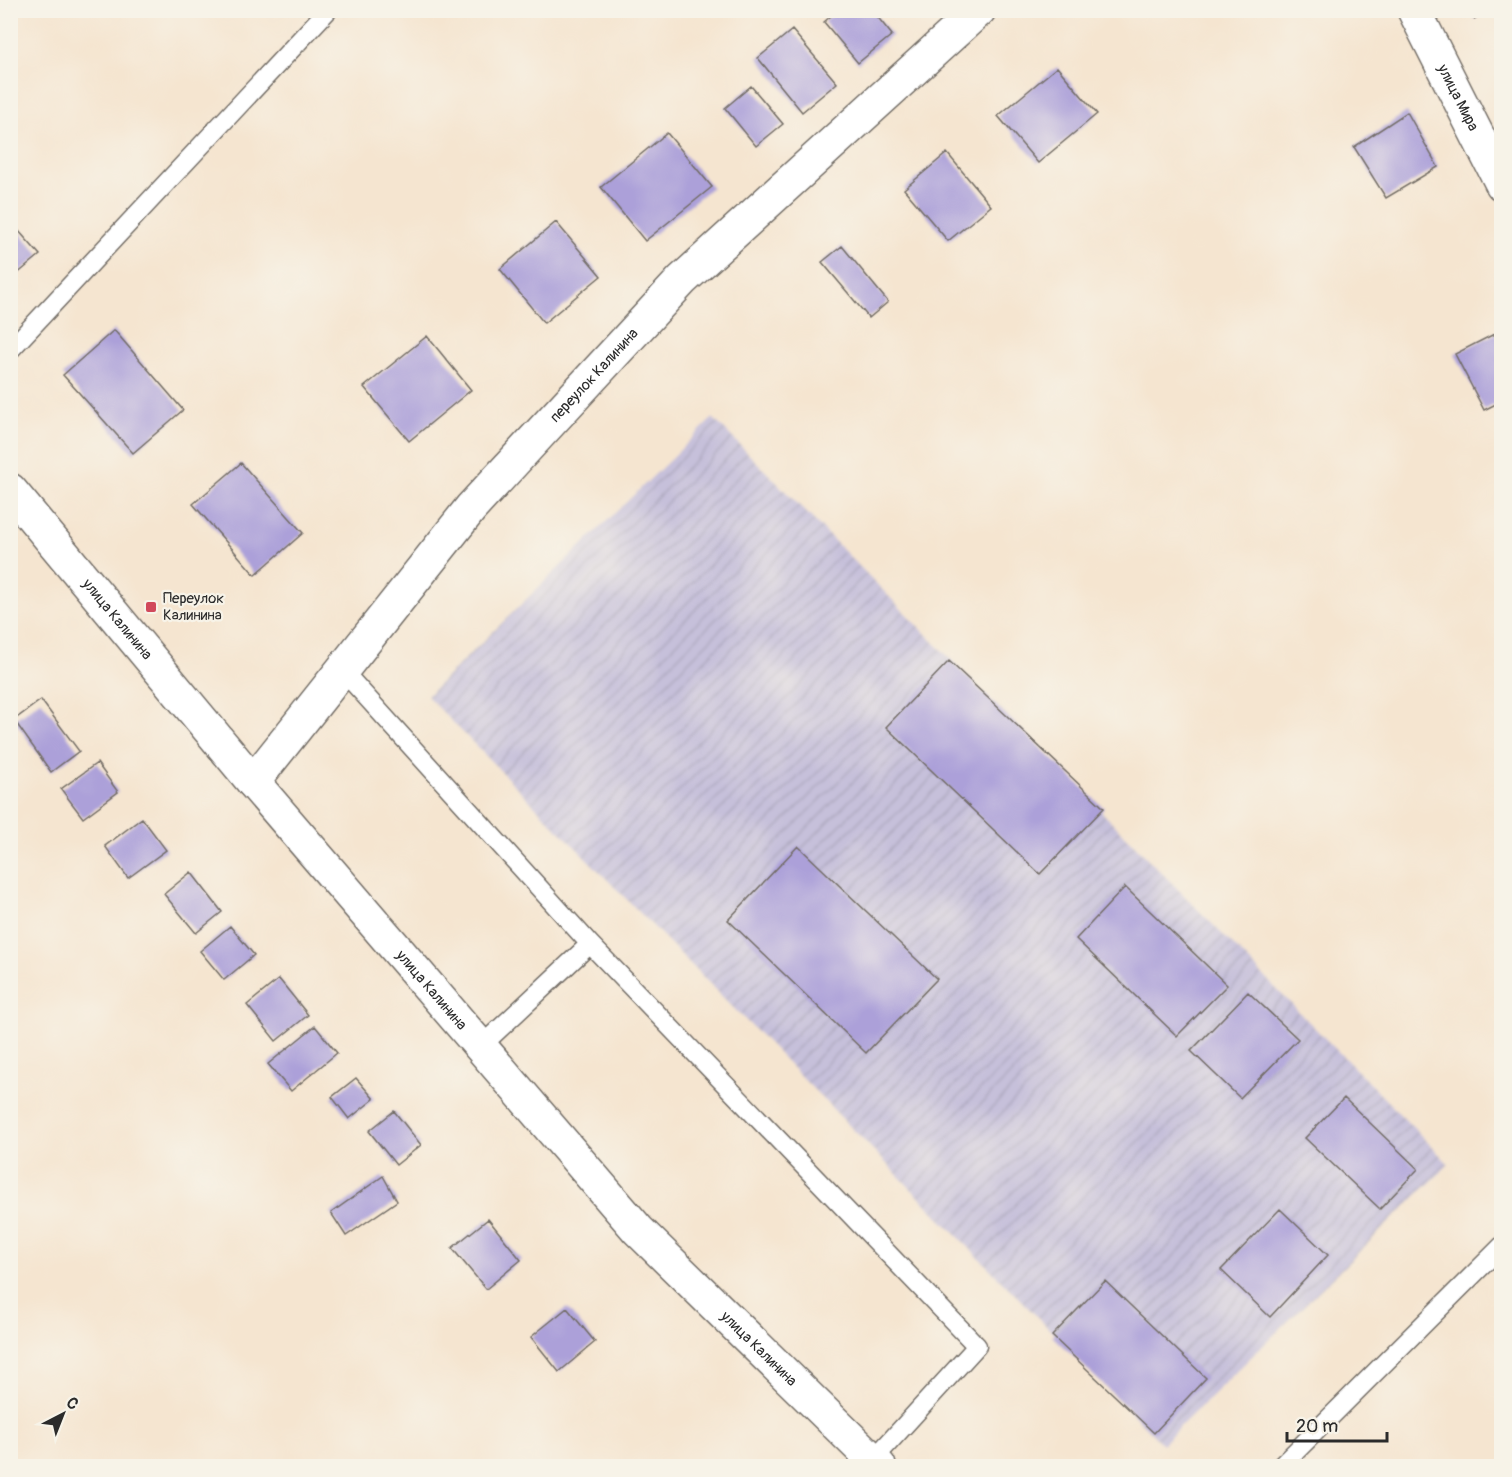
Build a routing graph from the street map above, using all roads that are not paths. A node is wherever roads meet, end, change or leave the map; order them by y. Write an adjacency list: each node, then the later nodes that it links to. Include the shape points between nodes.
1 (328, 10): 5 (lane)
2 (979, 10): 7 (street, переулок Калинина, via 682,279 471,508)
3 (1414, 10): 4 (street, улица Мира)
4 (1502, 184)
5 (10, 350)
6 (10, 490): 8 (street, улица Калинина)
7 (342, 670): 8 (street, переулок Калинина); 9 (lane)
8 (253, 782): 10 (street, улица Калинина)
9 (590, 944): 10 (lane); 12 (lane, via 977,1346)
10 (480, 1047): 12 (street, улица Калинина, via 638,1230)
11 (1502, 1246): 13 (lane)
12 (874, 1465)
13 (1281, 1467)

